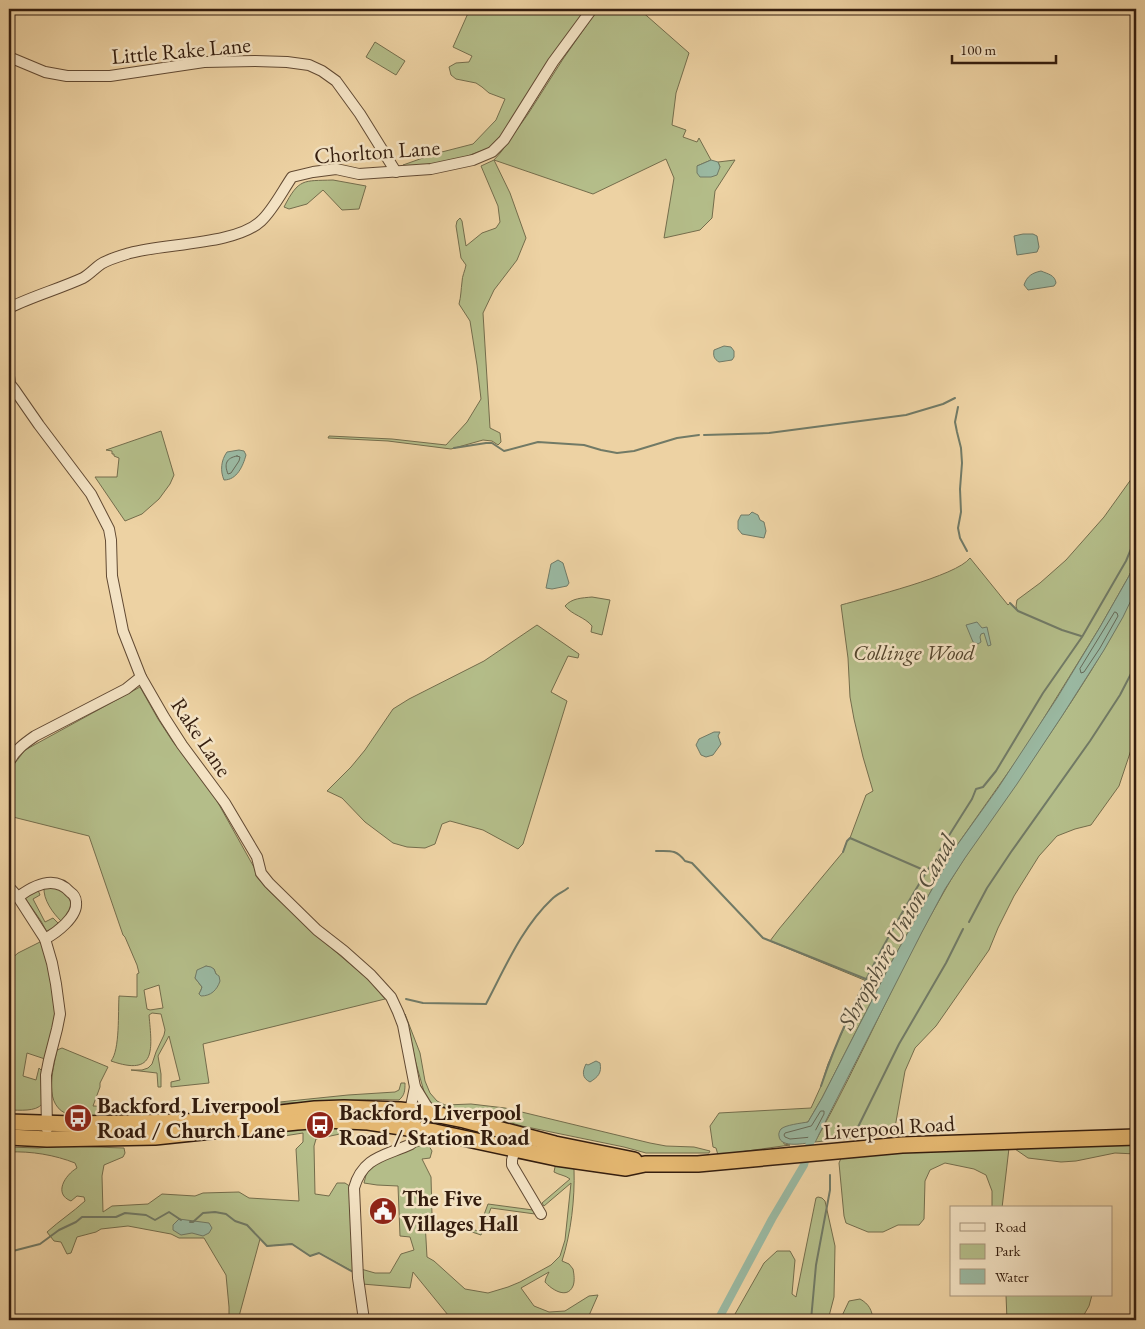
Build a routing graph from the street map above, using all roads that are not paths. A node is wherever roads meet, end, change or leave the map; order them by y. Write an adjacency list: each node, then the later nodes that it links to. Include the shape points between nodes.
1 (592, 9): 3 (street, Chorlton Lane, via 504,140 492,152 473,160 431,169)
2 (9, 57): 3 (street, Little Rake Lane, via 45,72 67,76 110,76 204,62 309,65 336,81)
3 (396, 172): 4 (street, Chorlton Lane, via 359,174 336,170 292,177 262,220 248,230 129,253 101,264 85,277)
4 (9, 308)
5 (9, 376): 6 (street, Rake Lane, via 10,384 91,494 109,529 112,576 123,631)
6 (141, 677): 7 (street, via 126,689 22,745); 11 (street, Rake Lane, via 182,745 225,803 257,857 261,873 317,930 371,975 391,997 403,1025)
7 (9, 762)
8 (9, 887): 9 (street)
9 (18, 897): 10 (street); 10 (street, via 28,889 49,882 63,884 74,895 76,909 72,916)
10 (45, 939): 15 (street, via 54,970 60,1014 46,1075)
11 (415, 1087): 12 (street, Rake Lane); 13 (street, Rake Lane)
12 (410, 1111): 13 (highway, Liverpool Road); 15 (highway, Liverpool Road, via 325,1109 185,1122); 17 (street)
13 (434, 1114): 21 (highway, Liverpool Road, via 464,1120)
14 (9, 1122): 15 (highway, Liverpool Road)
15 (47, 1123): 20 (street)
16 (401, 1126): 17 (highway, Liverpool Road); 20 (highway, Liverpool Road, via 324,1120 155,1137); 22 (street, via 406,1139)
17 (418, 1128): 21 (highway, Liverpool Road); 22 (street, via 411,1144)
18 (9, 1137): 20 (highway, Liverpool Road)
19 (1136, 1137): 21 (highway, Liverpool Road, via 902,1145 626,1168 556,1158)
20 (47, 1139)
21 (518, 1142): 23 (street, via 512,1165)
22 (402, 1148): 24 (street, via 374,1159 357,1177 354,1188 358,1278)
23 (542, 1214)
24 (364, 1320)

